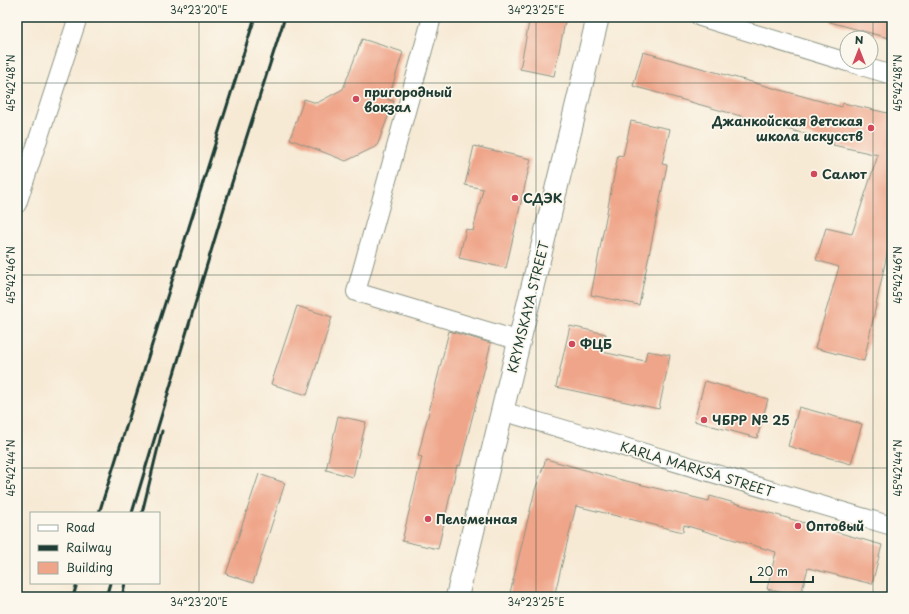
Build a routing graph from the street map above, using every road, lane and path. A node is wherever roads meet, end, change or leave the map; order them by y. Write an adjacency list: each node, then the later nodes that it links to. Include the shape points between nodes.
1 (78, 17): 8 (street)
2 (432, 17): 9 (street, via 356,292)
3 (598, 17): 9 (main road, KRYMSKAYA STREET)
4 (700, 17): 5 (street)
5 (839, 59)
6 (875, 70): 7 (street)
7 (892, 75)
8 (17, 204)
9 (520, 340): 10 (main road, KRYMSKAYA STREET)
10 (502, 411): 11 (street, KARLA MARKSA STREET); 12 (main road, KRYMSKAYA STREET)
11 (892, 526)
12 (457, 597)

